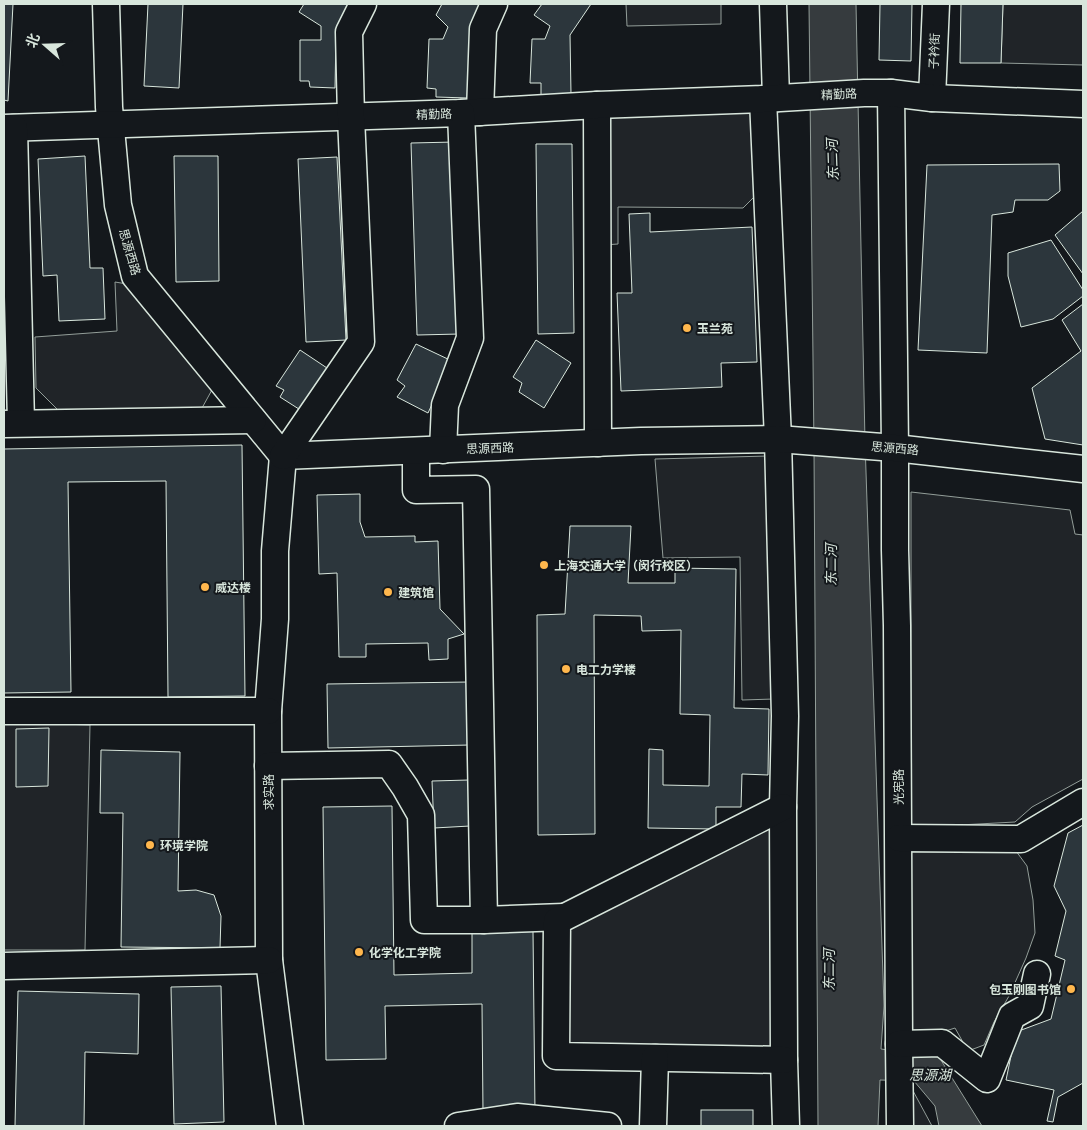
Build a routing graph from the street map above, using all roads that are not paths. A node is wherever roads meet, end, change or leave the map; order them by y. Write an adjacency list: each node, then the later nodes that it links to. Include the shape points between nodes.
1 (106, 4): 13 (street, 思源西路)
2 (363, 4): 12 (street, via 349,32)
3 (494, 4): 11 (street, via 483,29)
4 (773, 4): 8 (street)
5 (936, 4): 7 (street, 子衿街)
6 (891, 94): 7 (street, 精勤路); 8 (street, 精勤路); 19 (street, 光宪路)
7 (932, 98): 9 (street, 精勤路)
8 (769, 99): 10 (street, 精勤路); 17 (street)
9 (1083, 104)
10 (597, 105): 11 (street, 精勤路); 18 (street)
11 (470, 113): 12 (street, 精勤路); 20 (street, via 470,338 445,405)
12 (351, 116): 13 (street, 精勤路); 22 (street, via 361,342)
13 (110, 124): 14 (street, 精勤路); 15 (street, 思源西路, via 118,205 135,276)
14 (9, 128): 16 (street)
15 (253, 420): 16 (street); 22 (street, 思源西路)
16 (12, 423)
17 (778, 439): 18 (street, 思源西路); 19 (street, 思源西路); 28 (street, via 785,716)
18 (598, 443): 20 (street, 思源西路)
19 (888, 447): 23 (street, 思源西路); 29 (street, 光宪路, via 895,550)
20 (443, 450): 21 (street, 思源西路)
21 (416, 451): 22 (street, 思源西路); 31 (street, via 416,490 476,489)
22 (283, 456): 24 (street, 求实路)
23 (1083, 469)
24 (268, 710): 25 (street); 26 (street, 求实路)
25 (4, 711)
26 (268, 766): 31 (street, via 389,764 421,815 424,920); 32 (street, 求实路)
27 (1083, 802): 29 (street, via 1021,839)
28 (783, 807): 30 (street); 37 (street)
29 (899, 838): 35 (street, 光宪路)
30 (564, 917): 31 (street); 36 (street, via 557,921 556,1056)
31 (484, 920)
32 (269, 960): 33 (street); 39 (street, 求实路)
33 (4, 966)
34 (1037, 974): 35 (street, via 1030,1006 1012,1016 987,1079 942,1043)
35 (899, 1044): 44 (street, 光宪路)
36 (655, 1058): 37 (street); 42 (street)
37 (784, 1060): 43 (street)
38 (517, 1122): 40 (street); 41 (street)
39 (290, 1126)
40 (458, 1126)
41 (608, 1126)
42 (653, 1126)
43 (786, 1126)
44 (900, 1126)

